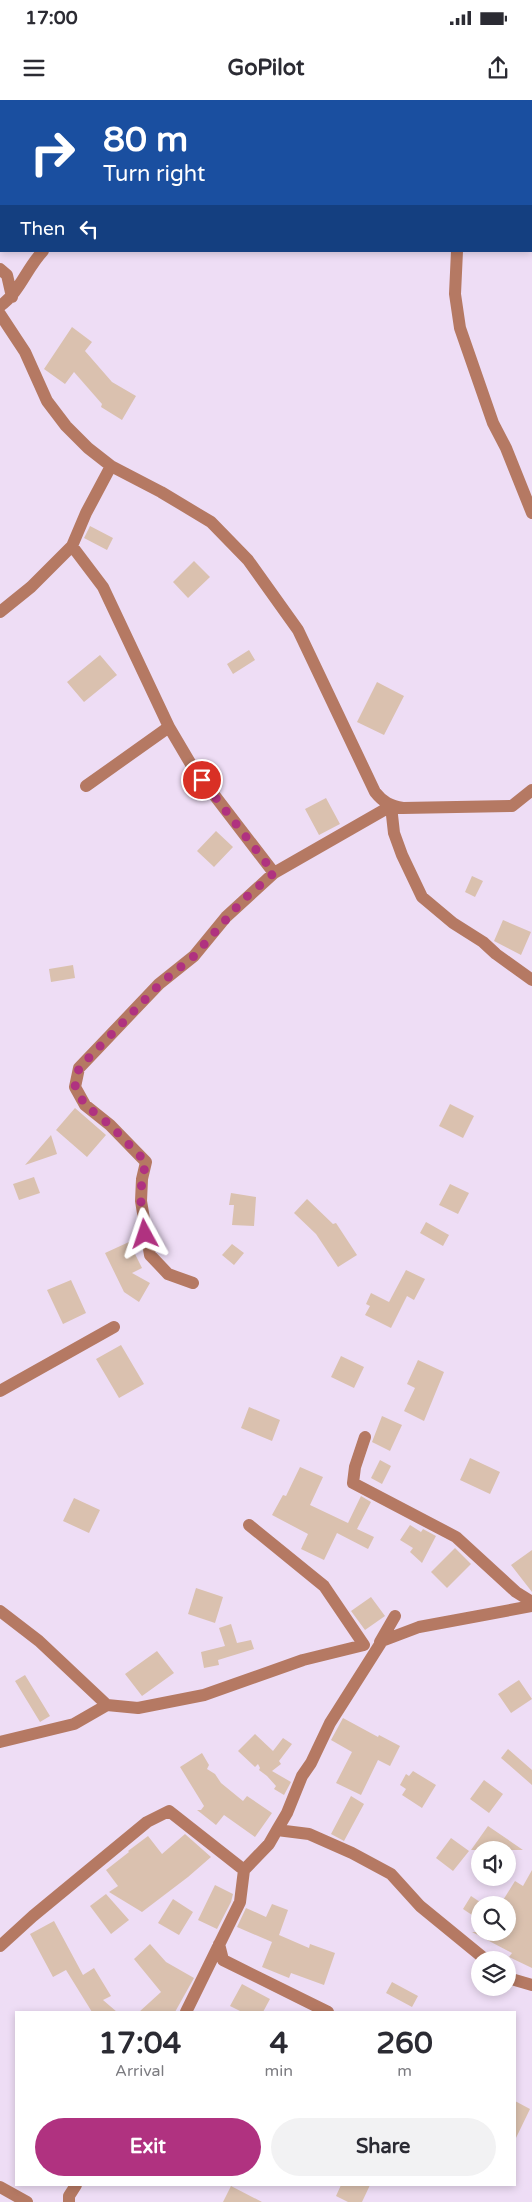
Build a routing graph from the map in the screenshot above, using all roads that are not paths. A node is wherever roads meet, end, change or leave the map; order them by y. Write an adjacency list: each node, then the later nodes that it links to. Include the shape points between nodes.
1 (42, 252): 4 (street, via 31,263)
2 (457, 252): 8 (street, via 455,294 460,328 493,423)
3 (0, 269): 4 (street, via 7,275)
4 (12, 297): 5 (street)
5 (0, 306)
6 (0, 314): 7 (street, via 25,352 47,401 71,431)
7 (111, 466): 9 (street); 14 (street, via 211,522 248,560 298,630 375,792)
8 (532, 513)
9 (72, 546): 10 (street, via 31,587); 11 (street, via 103,588)
10 (0, 612)
11 (169, 727): 12 (street); 15 (street, via 192,766)
12 (86, 786)
13 (532, 790): 14 (street, via 512,806)
14 (391, 806): 15 (street); 16 (street, via 394,833 422,897)
15 (274, 873): 17 (street, via 243,900 194,956 160,984 79,1068 75,1087 85,1105 146,1162 141,1202 150,1255 168,1274)
16 (532, 980)
17 (193, 1283)
18 (114, 1327): 19 (street)
19 (0, 1391)
20 (365, 1437): 22 (street, via 353,1483 456,1537)
21 (249, 1525): 26 (street, via 324,1586)
22 (532, 1604): 25 (street, via 419,1627)
23 (0, 1611): 27 (street, via 39,1641)
24 (395, 1616): 25 (street)
25 (382, 1641): 26 (street); 29 (street, via 330,1723)
26 (364, 1645): 27 (street, via 303,1660 204,1695 138,1708)
27 (107, 1705): 28 (street, via 74,1724)
28 (0, 1742)
29 (277, 1830): 30 (street); 33 (street, via 309,1834 352,1852 391,1874 420,1906)
30 (244, 1870): 31 (street, via 240,1902); 32 (street, via 169,1811 140,1828)
31 (219, 1944): 36 (street); 37 (street, via 223,1960)
32 (0, 1946)
33 (475, 1951)
34 (516, 1980): 35 (street)
35 (532, 1985)
36 (186, 2011)
37 (326, 2011)
38 (75, 2186): 41 (street)
39 (0, 2187): 40 (street)
40 (27, 2202)
41 (69, 2202)

